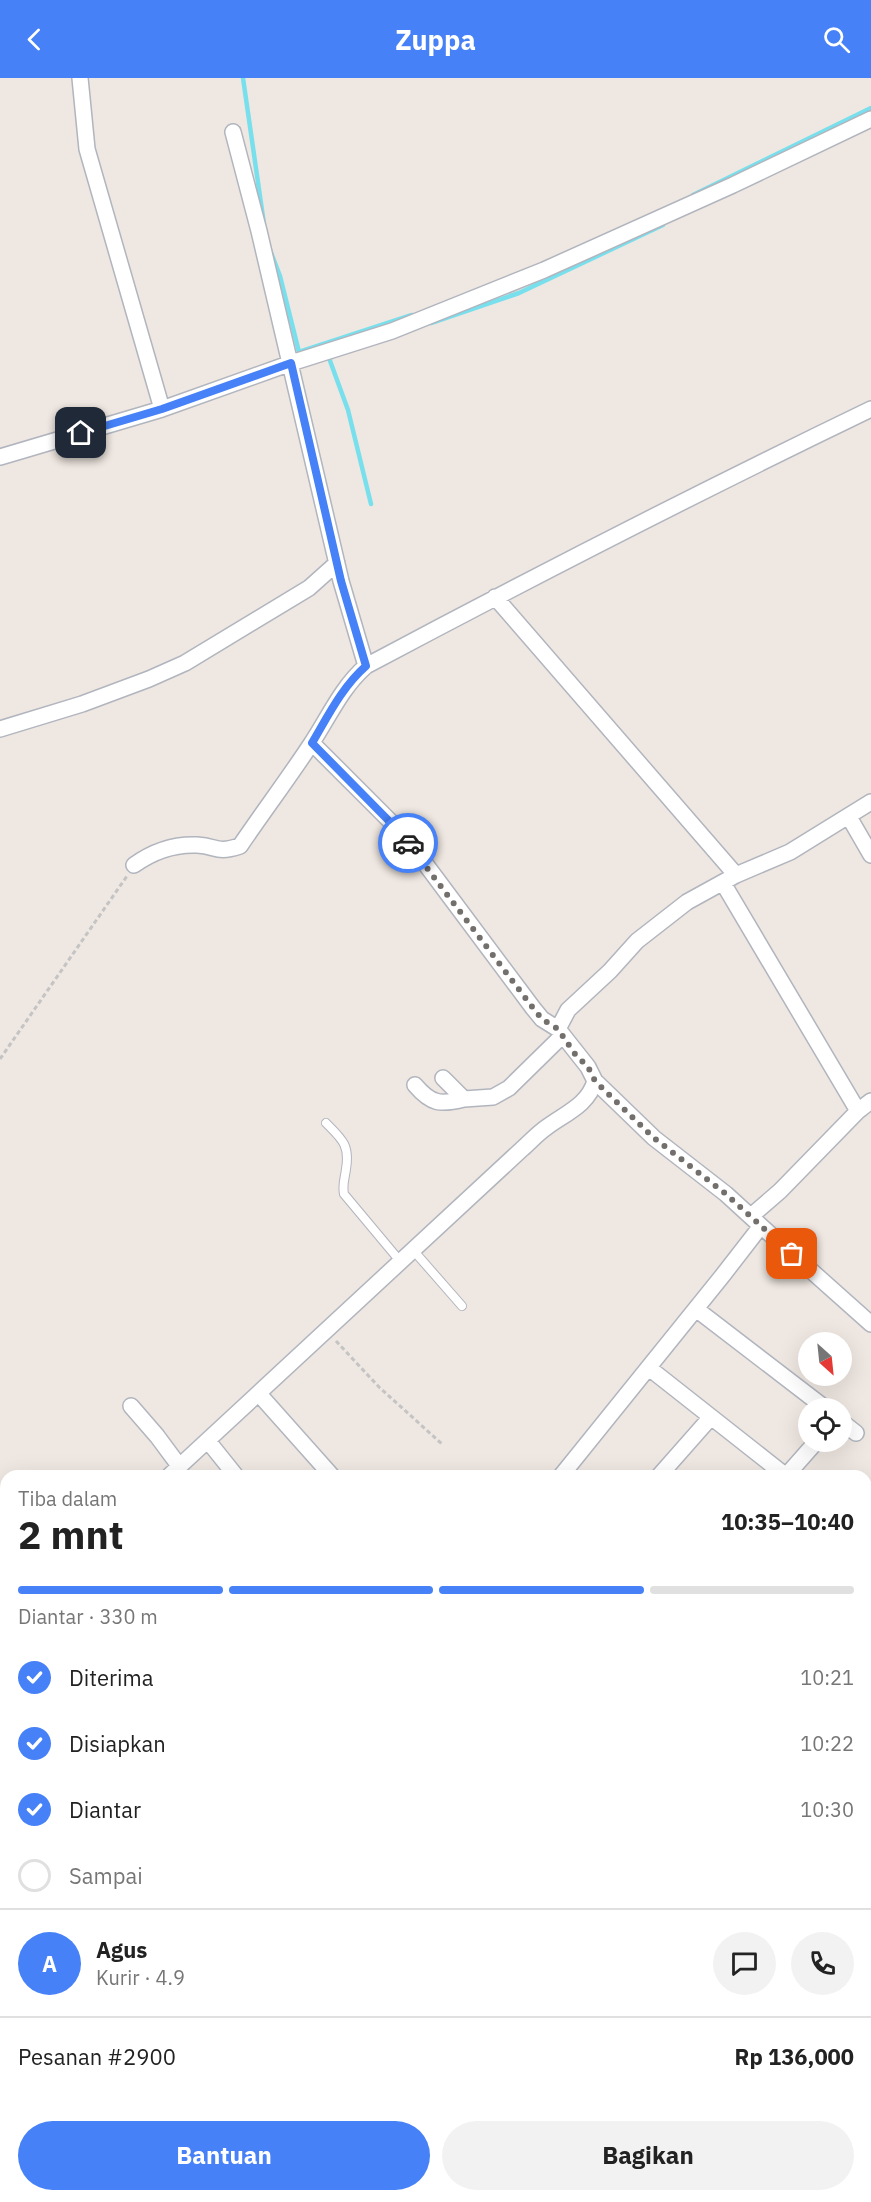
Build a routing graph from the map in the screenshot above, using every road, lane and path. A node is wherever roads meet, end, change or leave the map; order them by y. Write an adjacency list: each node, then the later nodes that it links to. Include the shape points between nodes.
1 (80, 78): 5 (street, via 87,149)
2 (871, 119): 4 (street, via 533,274 392,331)
3 (233, 132): 4 (street)
4 (291, 363): 5 (street); 8 (street)
5 (162, 409): 7 (street)
6 (871, 410): 9 (street)
7 (0, 457)
8 (337, 562): 10 (street); 11 (street, via 309,588 185,663 82,705)
9 (495, 597): 10 (street); 17 (street)
10 (366, 666): 12 (street, via 339,696)
11 (0, 729)
12 (312, 743): 16 (street, via 240,846 224,852 198,845 162,849); 18 (street, via 418,854 533,1008)
13 (871, 802): 14 (street)
14 (849, 817): 15 (street); 17 (street, via 790,852)
15 (871, 855)
16 (134, 866): 19 (path)
17 (730, 879): 18 (street, via 687,902 637,941 568,1011); 25 (street)
18 (561, 1032): 21 (street); 23 (street, via 509,1088 493,1096)
19 (0, 1059)
20 (443, 1078): 23 (street)
21 (595, 1081): 27 (street, via 654,1138); 28 (street, via 583,1102 547,1127)
22 (415, 1084): 23 (street, via 432,1101)
23 (464, 1100)
24 (871, 1101): 25 (street)
25 (858, 1111): 27 (street)
26 (326, 1123): 29 (lane, via 343,1140 348,1153 344,1194)
27 (756, 1221): 31 (street, via 750,1242); 32 (street)
28 (413, 1250): 29 (street); 30 (lane)
29 (400, 1261): 33 (street)
30 (462, 1306)
31 (696, 1309): 34 (street); 36 (street)
32 (871, 1324)
33 (326, 1331): 35 (street); 42 (path, via 379,1387)
34 (649, 1368): 38 (street); 48 (street)
35 (259, 1394): 41 (street); 47 (street)
36 (812, 1398)
37 (131, 1406): 44 (street, via 157,1436)
38 (711, 1417): 49 (street); 50 (street)
39 (852, 1430): 40 (street)
40 (856, 1433)
41 (208, 1441): 45 (street); 46 (street)
42 (442, 1444)
43 (807, 1452): 51 (street)
44 (173, 1470)
45 (176, 1470)
46 (231, 1470)
47 (327, 1470)
48 (566, 1470)
49 (668, 1470)
50 (778, 1470)
51 (791, 1470)

